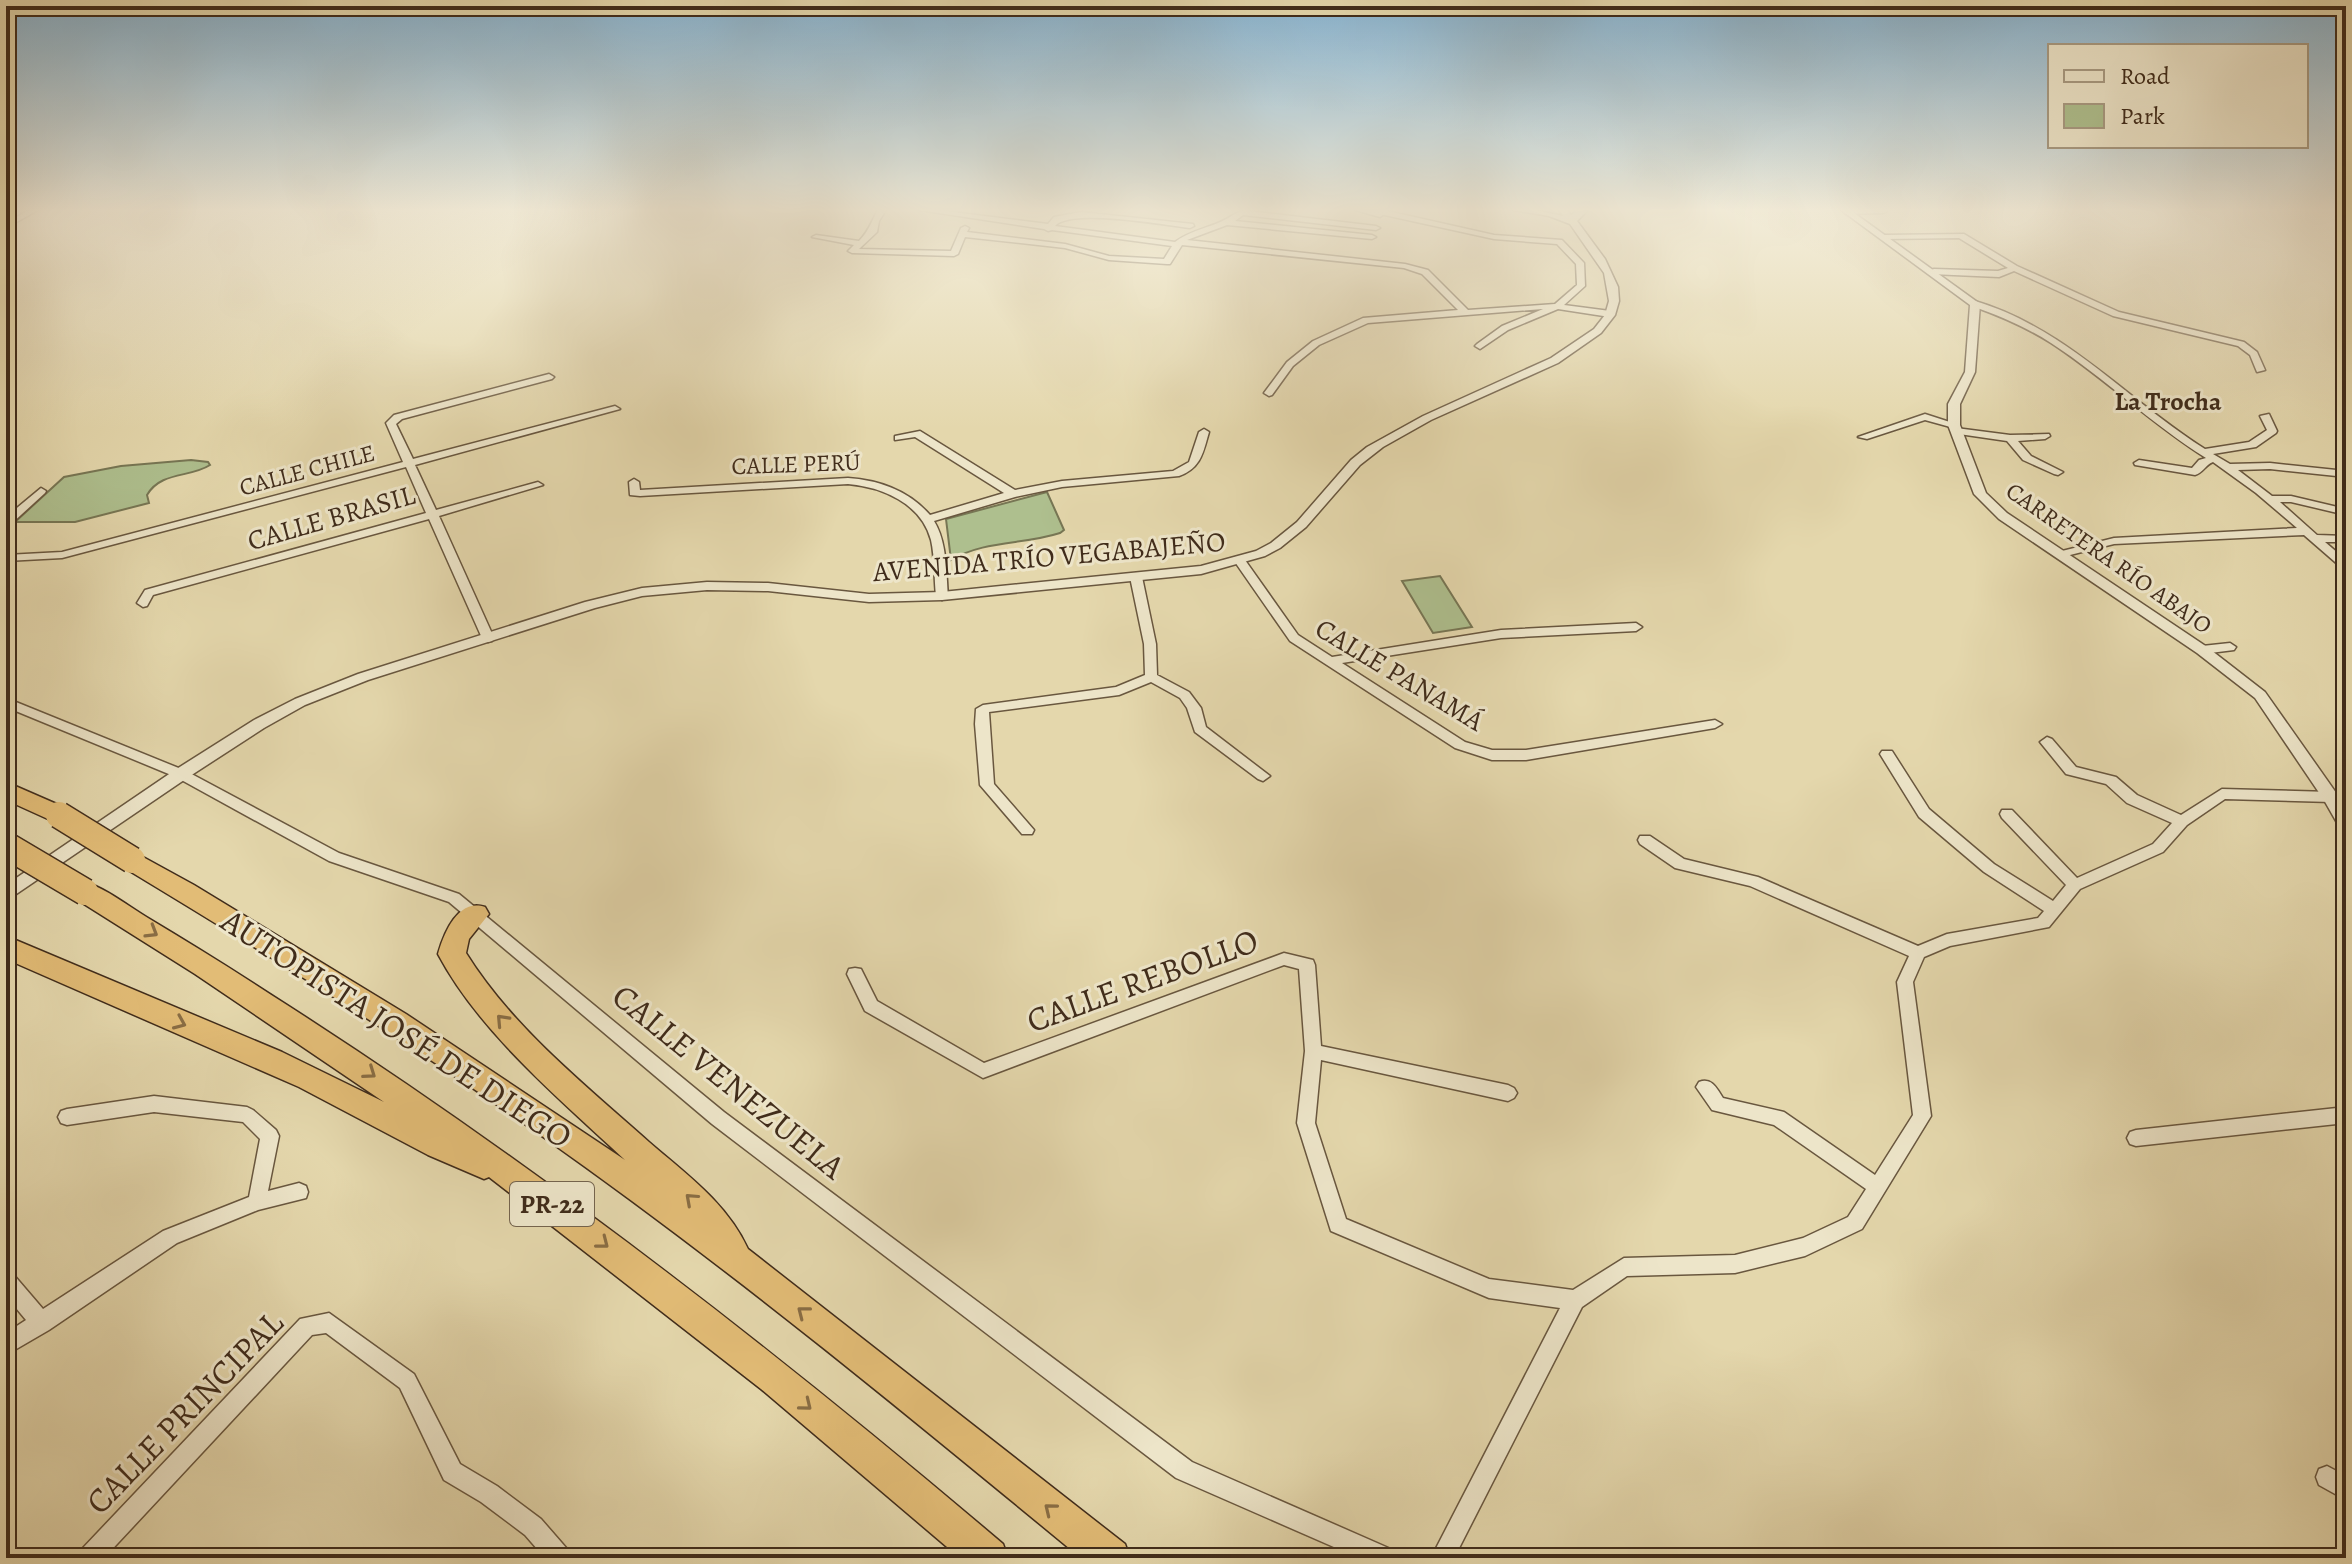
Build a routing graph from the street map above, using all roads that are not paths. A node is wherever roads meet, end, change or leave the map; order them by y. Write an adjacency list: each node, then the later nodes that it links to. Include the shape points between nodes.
1 (1436, 283): 8 (street)
2 (1581, 283): 7 (street)
3 (1611, 283): 9 (street)
4 (1948, 283): 6 (street)
5 (2047, 283): 11 (street, via 2116,314 2241,344 2254,354)
6 (1975, 304): 16 (street, via 1970,372 1954,404); 22 (street, via 1999,311 2070,351)
7 (1556, 307): 8 (street); 9 (street); 10 (street, via 1505,328)
8 (1467, 314): 13 (street, via 1366,320 1316,343 1290,364)
9 (1610, 314): 44 (street, AVENIDA TRÍO VEGABAJEÑO, via 1578,349 1427,418 1362,456 1296,533 1271,551)
10 (1480, 346)
11 (2260, 370)
12 (549, 377): 25 (street, via 398,417 391,423)
13 (1269, 393)
14 (615, 409): 25 (street, CALLE CHILE)
15 (2265, 416): 22 (street, via 2272,431 2252,445)
16 (1955, 428): 19 (street, via 1925,417); 21 (street); 42 (street, CARRETERA RÍO ABAJO, via 1980,494 2003,516)
17 (1204, 432): 32 (street, via 1190,470)
18 (2045, 436): 21 (street)
19 (1863, 437)
20 (899, 438): 32 (street, via 916,433)
21 (2010, 438): 27 (street, via 2027,458)
22 (2203, 452): 23 (street)
23 (2214, 459): 24 (street, via 2195,472); 26 (street)
24 (2139, 463)
25 (408, 465): 37 (street); 43 (street, CALLE CHILE, via 62,555)
26 (2228, 467): 28 (street); 33 (street)
27 (2058, 472)
28 (2346, 474)
29 (634, 482): 38 (street, CALLE PERÚ, via 634,493 640,493 868,481 885,487)
30 (538, 485): 37 (street, CALLE BRASIL)
31 (41, 491): 35 (street)
32 (1013, 494): 38 (street)
33 (2270, 499): 36 (street); 40 (street)
34 (6, 507): 35 (street)
35 (24, 507): 39 (street)
36 (2346, 512)
37 (431, 514): 48 (street, CALLE BRASIL, via 149,593); 50 (street)
38 (928, 519): 47 (street, via 936,537)
39 (6, 523)
40 (2311, 534): 41 (street); 42 (street, via 2114,541); 45 (street)
41 (2346, 539)
42 (2062, 554): 52 (street, CARRETERA RÍO ABAJO)
43 (6, 558)
44 (1241, 562): 46 (street, AVENIDA TRÍO VEGABAJEÑO); 53 (street, CALLE PANAMÁ, via 1294,638)
45 (2345, 565)
46 (1136, 577): 47 (street, AVENIDA TRÍO VEGABAJEÑO); 54 (street)
47 (942, 596): 50 (street, AVENIDA TRÍO VEGABAJEÑO, via 869,598 768,587 681,588 590,605)
48 (143, 603)
49 (1636, 627): 53 (street, via 1501,634)
50 (488, 638): 59 (street, AVENIDA TRÍO VEGABAJEÑO, via 300,702)
51 (2230, 647): 52 (street)
52 (2202, 650): 62 (street, CARRETERA RÍO ABAJO, via 2260,695)
53 (1329, 661): 56 (street, CALLE PANAMÁ, via 1460,745 1492,755 1526,755)
54 (1151, 677): 60 (street, via 1186,694 1200,729); 66 (street, via 1119,691 983,709 987,785)
55 (6, 702): 59 (street, CALLE VENEZUELA)
56 (1715, 724)
57 (2047, 742): 64 (street, via 2071,771 2111,780 2132,799)
58 (1887, 754): 71 (street, via 1924,813 1989,868)
59 (181, 774): 70 (street, AVENIDA TRÍO VEGABAJEÑO); 72 (street, CALLE VENEZUELA, via 334,857 454,898)
60 (1263, 776)
61 (6, 790): 86 (highway, AUTOPISTA JOSÉ DE DIEGO / PR-22, bridge, via 59,815 392,1018 553,1126)
62 (2331, 797): 64 (street, via 2222,794); 65 (street, CARRETERA RÍO ABAJO)
63 (2007, 814): 69 (street)
64 (2182, 821): 69 (street, via 2158,848)
65 (2346, 824)
66 (1027, 830)
67 (1645, 840): 74 (street, via 1680,864 1753,881)
68 (7, 847): 82 (highway, AUTOPISTA JOSÉ DE DIEGO / PR-22, one-way to 82, bridge, via 213,969)
69 (2075, 885): 71 (street)
70 (6, 894)
71 (2055, 910): 74 (street, via 2043,923 1947,940)
72 (476, 914): 86 (highway, one-way to 72, via 715,1221 562,1083 474,990 452,954 457,935); 97 (street, CALLE VENEZUELA, via 718,1118 1184,1470)
73 (6, 947): 82 (highway, one-way to 82, via 304,1076 438,1146)
74 (1918, 953): 83 (street, via 1905,982 1922,1116)
75 (855, 974): 76 (street, CALLE REBOLLO, via 871,1006 983,1071 1284,959 1304,962)
76 (1313, 1051): 78 (street); 88 (street, CALLE REBOLLO, via 1306,1123 1338,1225 1489,1288)
77 (1705, 1087): 83 (street, via 1718,1105 1778,1118)
78 (1508, 1093)
79 (2346, 1115): 81 (street)
80 (67, 1117): 85 (street, via 154,1104 247,1115 270,1136)
81 (2136, 1138)
82 (519, 1179): 95 (highway, AUTOPISTA JOSÉ DE DIEGO / PR-22, one-way to 95, via 693,1313)
83 (1876, 1186): 88 (street, via 1855,1223 1805,1247 1735,1264 1624,1267)
84 (299, 1192): 85 (street)
85 (257, 1202): 89 (street, via 170,1237)
86 (737, 1260): 96 (highway, AUTOPISTA JOSÉ DE DIEGO / PR-22, one-way to 86)
87 (6, 1281): 89 (street)
88 (1575, 1300): 98 (street)
89 (42, 1323): 90 (street)
90 (6, 1345)
91 (2327, 1477): 92 (street)
92 (2346, 1489)
93 (89, 1558): 94 (street, CALLE PRINCIPAL, via 307,1326 329,1323 407,1381 452,1472 533,1527)
94 (560, 1558)
95 (989, 1558)
96 (1111, 1558)
97 (1385, 1558)
98 (1442, 1558)

